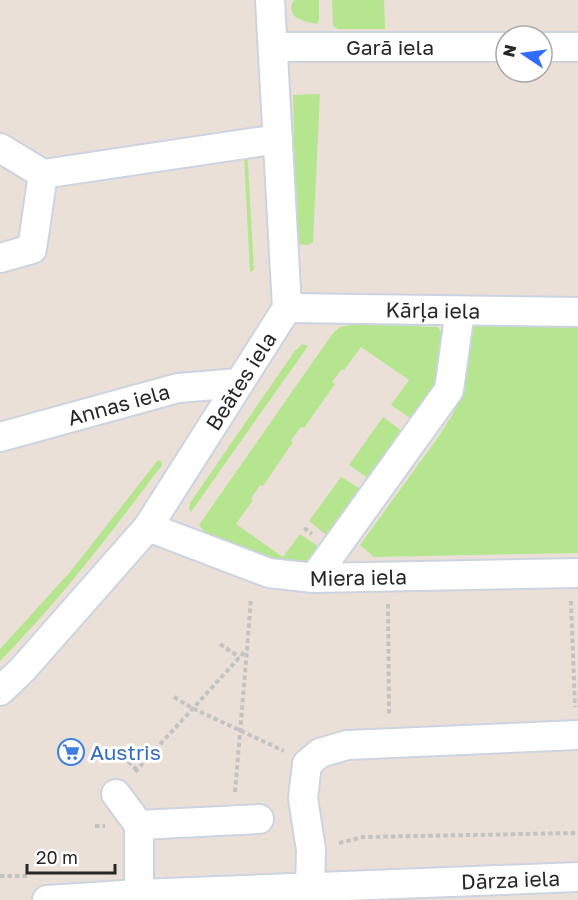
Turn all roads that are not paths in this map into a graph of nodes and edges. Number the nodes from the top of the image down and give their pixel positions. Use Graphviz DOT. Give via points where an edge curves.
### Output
graph roads {
  1 [pos="270,0"];
  2 [pos="273,47"];
  3 [pos="494,47"];
  4 [pos="554,47"];
  5 [pos="578,47"];
  6 [pos="278,139"];
  7 [pos="0,148"];
  8 [pos="43,174"];
  9 [pos="0,258"];
  10 [pos="287,308"];
  11 [pos="460,311"];
  12 [pos="578,312"];
  13 [pos="239,383"];
  14 [pos="0,437"];
  15 [pos="148,527"];
  16 [pos="574,573"];
  17 [pos="314,578"];
  18 [pos="0,691"];
  19 [pos="577,735"];
  20 [pos="116,794"];
  21 [pos="246,820"];
  22 [pos="139,825"];
  23 [pos="578,877"];
  24 [pos="310,887"];
  25 [pos="382,892"];
  26 [pos="139,897"];
  27 [pos="46,900"];
  1 -- 2 [label="street, Beātes iela"];
  2 -- 3 [label="street, Garā iela"];
  2 -- 6 [label="street, Beātes iela"];
  4 -- 5 [label="street"];
  6 -- 8 [label="street"];
  6 -- 10 [label="street, Beātes iela"];
  7 -- 8 [label="street"];
  8 -- 9 [label="street" via="32,249"];
  10 -- 11 [label="street, Kārļa iela"];
  10 -- 13 [label="street, Beātes iela"];
  11 -- 12 [label="street, Kārļa iela"];
  11 -- 17 [label="street" via="449,390"];
  13 -- 14 [label="street, Annas iela" via="178,388"];
  13 -- 15 [label="street, Beātes iela"];
  15 -- 17 [label="street, Miera iela" via="269,573"];
  15 -- 18 [label="street, Beātes iela"];
  16 -- 17 [label="street, Miera iela"];
  19 -- 24 [label="street" via="347,745 320,753 307,764 303,798 311,850"];
  20 -- 22 [label="street"];
  21 -- 22 [label="street"];
  22 -- 26 [label="street"];
  23 -- 25 [label="street, Dārza iela"];
  24 -- 25 [label="street, Dārza iela"];
  24 -- 26 [label="street, Dārza iela"];
  26 -- 27 [label="street, Dārza iela"];
}
